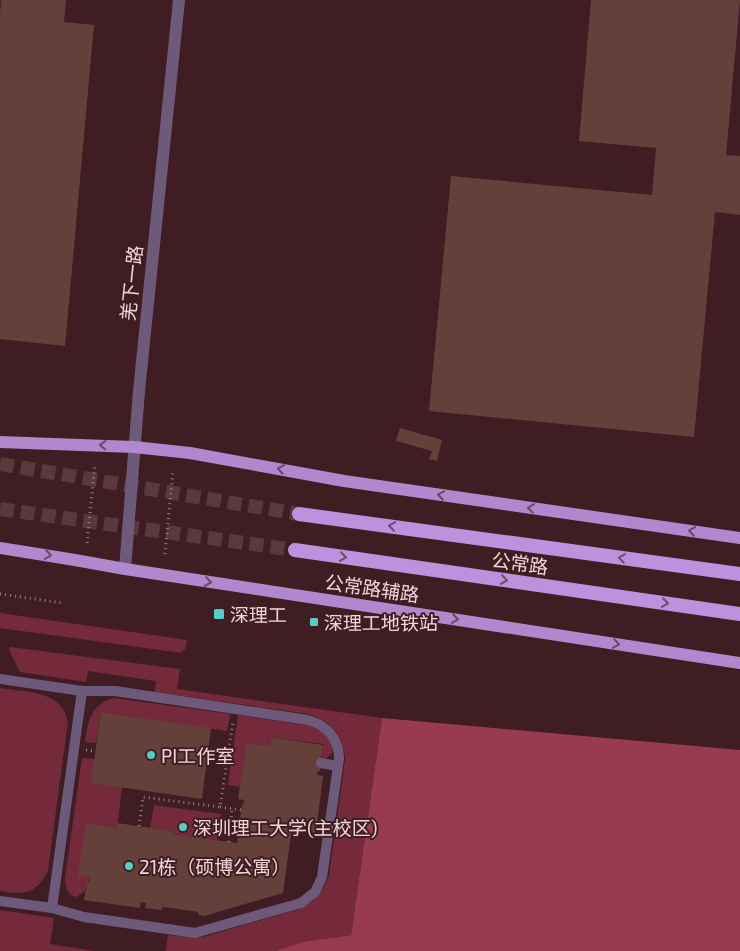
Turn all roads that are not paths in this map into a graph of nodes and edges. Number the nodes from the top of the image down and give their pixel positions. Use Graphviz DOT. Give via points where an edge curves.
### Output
graph roads {
  1 [pos="179,0"];
  2 [pos="0,442"];
  3 [pos="134,447"];
  4 [pos="300,514"];
  5 [pos="740,538"];
  6 [pos="0,548"];
  7 [pos="295,550"];
  8 [pos="125,570"];
  9 [pos="740,574"];
  10 [pos="740,614"];
  11 [pos="740,663"];
  12 [pos="0,679"];
  13 [pos="82,691"];
  14 [pos="321,763"];
  15 [pos="338,766"];
  16 [pos="0,901"];
  17 [pos="52,908"];
  1 -- 3 [label="street, 羌下一路"];
  3 -- 2 [label="main road, one-way"];
  5 -- 3 [label="main road, one-way"];
  3 -- 8 [label="street, 羌下一路"];
  9 -- 4 [label="highway, 公常路, one-way"];
  6 -- 8 [label="main road, 公常路辅路, one-way"];
  7 -- 10 [label="highway, 公常路, one-way"];
  8 -- 11 [label="main road, 公常路辅路, one-way"];
  12 -- 13 [label="lane"];
  13 -- 15 [label="lane" via="115,692 308,720 322,725 336,742"];
  13 -- 17 [label="lane"];
  14 -- 15 [label="lane"];
  15 -- 17 [label="lane" via="322,877 315,892 301,903 195,933 84,917"];
  16 -- 17 [label="lane"];
}
